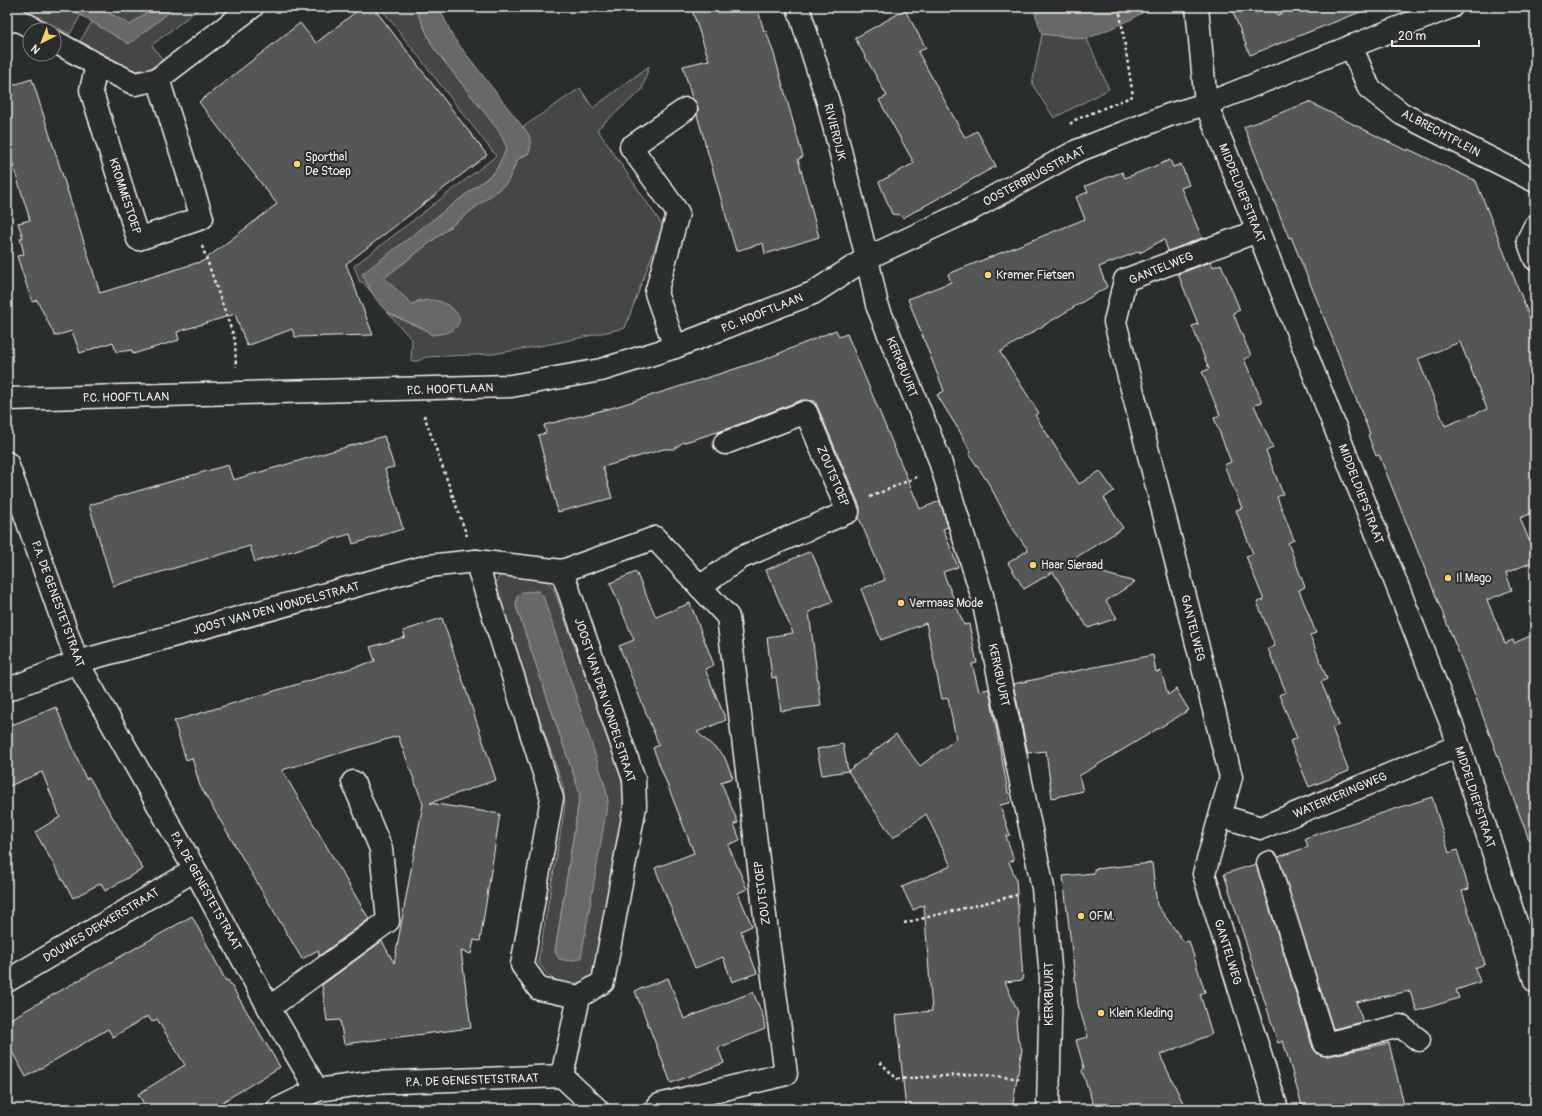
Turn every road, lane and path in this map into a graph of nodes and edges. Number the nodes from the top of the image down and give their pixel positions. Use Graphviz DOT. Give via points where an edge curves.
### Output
graph roads {
  1 [pos="252,7"];
  2 [pos="798,7"];
  3 [pos="1118,7"];
  4 [pos="1197,7"];
  5 [pos="1451,7"];
  6 [pos="7,22"];
  7 [pos="22,22"];
  8 [pos="62,45"];
  9 [pos="1351,46"];
  10 [pos="97,66"];
  11 [pos="158,78"];
  12 [pos="1132,86"];
  13 [pos="1206,104"];
  14 [pos="686,109"];
  15 [pos="1535,181"];
  16 [pos="193,221"];
  17 [pos="1535,226"];
  18 [pos="1258,231"];
  19 [pos="867,258"];
  20 [pos="1535,259"];
  21 [pos="674,347"];
  22 [pos="415,390"];
  23 [pos="238,394"];
  24 [pos="7,399"];
  25 [pos="725,443"];
  26 [pos="7,463"];
  27 [pos="942,467"];
  28 [pos="846,507"];
  29 [pos="476,561"];
  30 [pos="562,571"];
  31 [pos="700,587"];
  32 [pos="77,662"];
  33 [pos="7,690"];
  34 [pos="1458,746"];
  35 [pos="353,782"];
  36 [pos="1220,816"];
  37 [pos="1268,863"];
  38 [pos="195,870"];
  39 [pos="1042,888"];
  40 [pos="904,923"];
  41 [pos="7,981"];
  42 [pos="1535,981"];
  43 [pos="579,997"];
  44 [pos="269,1008"];
  45 [pos="1419,1040"];
  46 [pos="880,1062"];
  47 [pos="562,1076"];
  48 [pos="1047,1082"];
  49 [pos="317,1090"];
  50 [pos="278,1109"];
  51 [pos="597,1109"];
  52 [pos="656,1109"];
  53 [pos="1048,1109"];
  54 [pos="1277,1109"];
  1 -- 11 [label="street"];
  2 -- 19 [label="street, RIVIERDIJK" via="828,102"];
  3 -- 12 [label="path"];
  4 -- 13 [label="street, MIDDELDIEPSTRAAT"];
  5 -- 9 [label="street"];
  6 -- 7 [label="street" via="17,19"];
  8 -- 10 [label="street"];
  9 -- 13 [label="street"];
  9 -- 15 [label="street, ALBRECHTPLEIN" via="1370,88 1402,114"];
  10 -- 11 [label="street" via="135,84"];
  10 -- 16 [label="street, KROMMESTOEP" via="91,90 138,240"];
  11 -- 16 [label="street" via="202,218"];
  13 -- 18 [label="street, MIDDELDIEPSTRAAT"];
  13 -- 19 [label="street, OOSTERBRUGSTRAAT" via="1076,151 966,212"];
  14 -- 21 [label="street" via="631,147 678,213 656,293"];
  16 -- 23 [label="path" via="235,340"];
  17 -- 20 [label="street" via="1528,240"];
  18 -- 34 [label="street, MIDDELDIEPSTRAAT"];
  18 -- 36 [label="street, GANTELWEG" via="1125,280 1115,322 1231,777"];
  19 -- 21 [label="street, P.C. HOOFTLAAN" via="813,293"];
  19 -- 27 [label="street, KERKBUURT" via="877,305"];
  21 -- 22 [label="street, P.C. HOOFTLAAN" via="601,370 511,386"];
  22 -- 23 [label="street, P.C. HOOFTLAAN"];
  22 -- 29 [label="path"];
  23 -- 24 [label="street, P.C. HOOFTLAAN"];
  25 -- 28 [label="street, ZOUTSTOEP" via="806,412"];
  26 -- 32 [label="street, P.A. DE GENESTETSTRAAT"];
  27 -- 28 [label="path"];
  27 -- 39 [label="street, KERKBUURT" via="982,595"];
  28 -- 31 [label="street, ZOUTSTOEP" via="848,512 740,558"];
  29 -- 30 [label="street, JOOST VAN DEN VONDELSTRAAT"];
  29 -- 32 [label="street, JOOST VAN DEN VONDELSTRAAT" via="428,566"];
  29 -- 43 [label="street" via="552,798 522,966 539,990"];
  30 -- 31 [label="street, ZOUTSTOEP" via="655,538"];
  30 -- 43 [label="street, JOOST VAN DEN VONDELSTRAAT" via="634,779 635,806 603,982"];
  31 -- 52 [label="street, ZOUTSTOEP" via="728,617 786,1074 660,1105"];
  32 -- 33 [label="street, JOOST VAN DEN VONDELSTRAAT"];
  32 -- 38 [label="street, P.A. DE GENESTETSTRAAT"];
  34 -- 36 [label="street, WATERKERINGWEG" via="1261,828"];
  34 -- 42 [label="street, MIDDELDIEPSTRAAT"];
  35 -- 44 [label="street" via="381,849 388,921"];
  36 -- 54 [label="street, GANTELWEG" via="1204,874"];
  37 -- 45 [label="street" via="1325,1044 1400,1026"];
  38 -- 41 [label="street, DOUWES DEKKERSTRAAT"];
  38 -- 44 [label="street, P.A. DE GENESTETSTRAAT"];
  39 -- 40 [label="path"];
  39 -- 48 [label="street, KERKBUURT" via="1050,978"];
  43 -- 47 [label="street"];
  44 -- 49 [label="street, P.A. DE GENESTETSTRAAT"];
  46 -- 48 [label="path" via="896,1079 975,1074"];
  47 -- 49 [label="street, P.A. DE GENESTETSTRAAT" via="369,1083"];
  47 -- 51 [label="street"];
  48 -- 53 [label="street, KERKBUURT"];
  49 -- 50 [label="street"];
}
